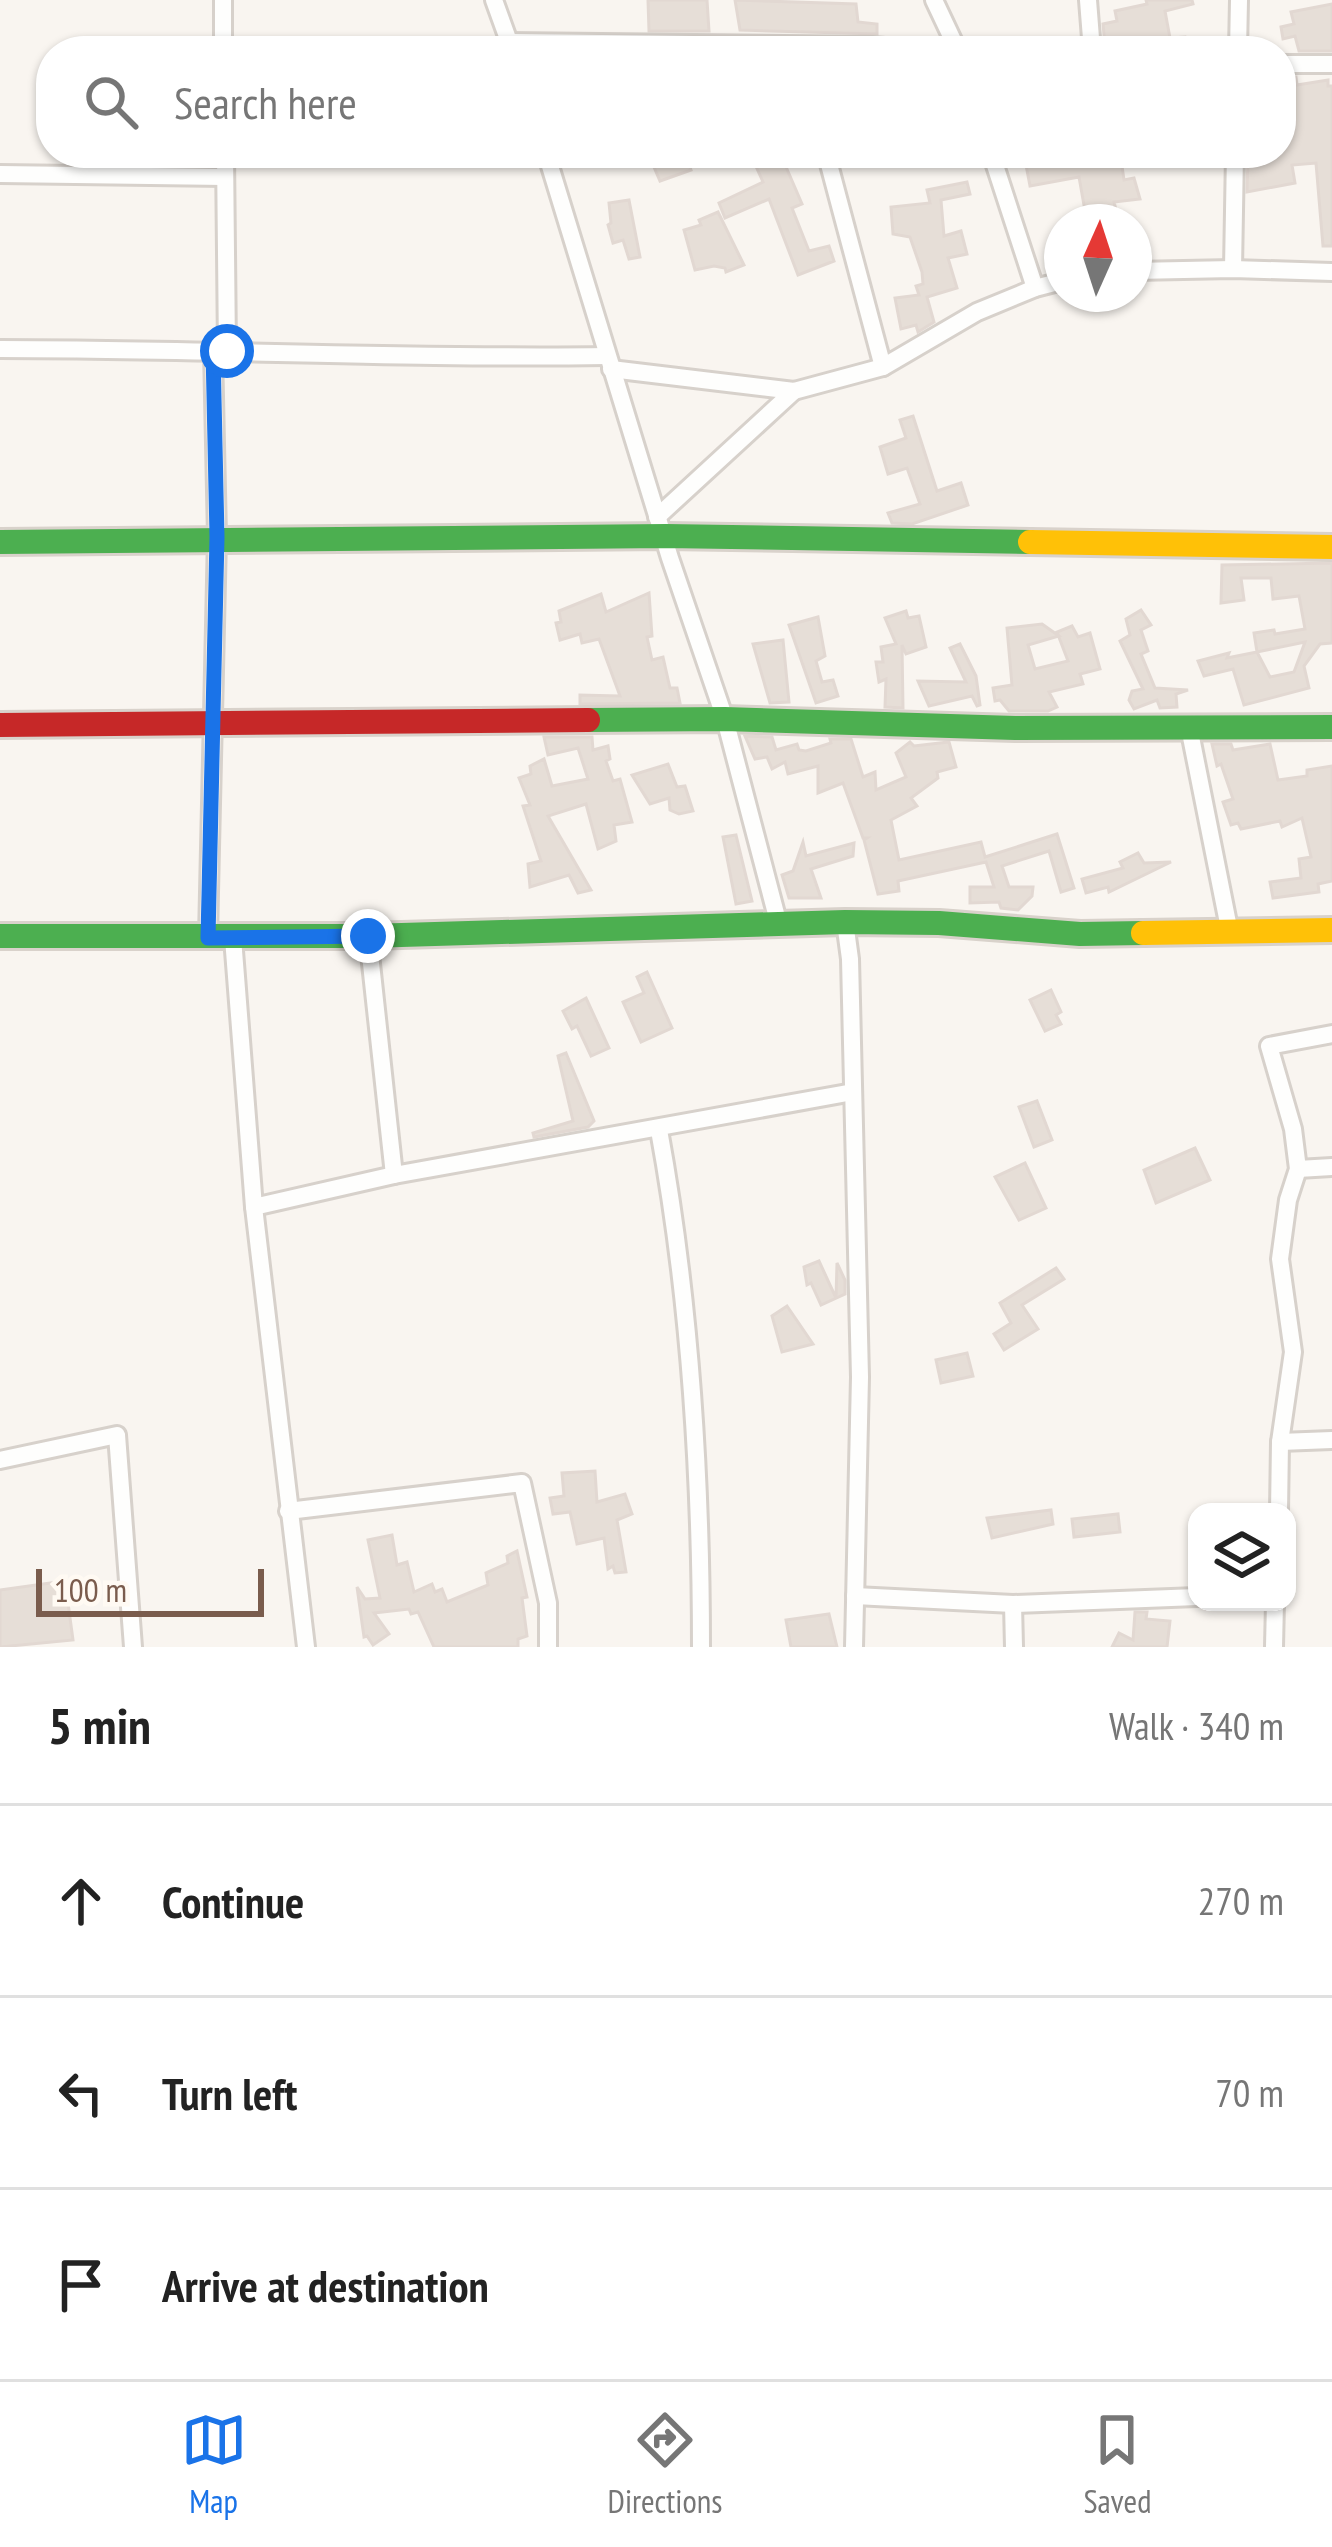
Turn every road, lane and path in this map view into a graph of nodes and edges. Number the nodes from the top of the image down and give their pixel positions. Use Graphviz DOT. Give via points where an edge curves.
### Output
graph roads {
  1 [pos="223,0"];
  2 [pos="494,0"];
  3 [pos="934,0"];
  4 [pos="1088,0"];
  5 [pos="1239,0"];
  6 [pos="224,36"];
  7 [pos="507,36"];
  8 [pos="951,36"];
  9 [pos="1091,36"];
  10 [pos="1238,36"];
  11 [pos="1296,64"];
  12 [pos="1332,64"];
  13 [pos="225,168"];
  14 [pos="551,168"];
  15 [pos="830,168"];
  16 [pos="996,168"];
  17 [pos="1235,168"];
  18 [pos="0,174"];
  19 [pos="225,177"];
  20 [pos="1233,269"];
  21 [pos="1152,271"];
  22 [pos="1332,272"];
  23 [pos="1044,286"];
  24 [pos="1035,288"];
  25 [pos="0,349"];
  26 [pos="220,350"];
  27 [pos="609,362"];
  28 [pos="883,367"];
  29 [pos="794,391"];
  30 [pos="662,526"];
  31 [pos="217,537"];
  32 [pos="0,542"];
  33 [pos="1332,547"];
  34 [pos="725,719"];
  35 [pos="214,724"];
  36 [pos="0,725"];
  37 [pos="1189,727"];
  38 [pos="1332,727"];
  39 [pos="845,922"];
  40 [pos="779,925"];
  41 [pos="1332,931"];
  42 [pos="1231,933"];
  43 [pos="0,936"];
  44 [pos="368,936"];
  45 [pos="220,938"];
  46 [pos="1332,1034"];
  47 [pos="854,1092"];
  48 [pos="659,1130"];
  49 [pos="1332,1166"];
  50 [pos="1298,1169"];
  51 [pos="394,1175"];
  52 [pos="254,1208"];
  53 [pos="1332,1440"];
  54 [pos="1280,1442"];
  55 [pos="0,1460"];
  56 [pos="1279,1503"];
  57 [pos="288,1511"];
  58 [pos="855,1596"];
  59 [pos="1188,1597"];
  60 [pos="1013,1604"];
  61 [pos="1275,1611"];
  62 [pos="133,1647"];
  63 [pos="307,1647"];
  64 [pos="548,1647"];
  65 [pos="701,1647"];
  66 [pos="854,1647"];
  67 [pos="1014,1647"];
  68 [pos="1274,1647"];
  1 -- 6 [label="street"];
  2 -- 7 [label="street"];
  3 -- 8 [label="street"];
  4 -- 9 [label="street"];
  5 -- 10 [label="street"];
  11 -- 12 [label="street"];
  13 -- 19 [label="street"];
  14 -- 27 [label="street"];
  15 -- 28 [label="street"];
  16 -- 24 [label="street"];
  17 -- 20 [label="street"];
  18 -- 19 [label="street"];
  19 -- 26 [label="street"];
  20 -- 21 [label="street"];
  20 -- 22 [label="street"];
  23 -- 24 [label="street"];
  24 -- 28 [label="street"];
  25 -- 26 [label="street"];
  26 -- 27 [label="street"];
  26 -- 31 [label="street"];
  27 -- 29 [label="street"];
  27 -- 30 [label="street"];
  28 -- 29 [label="street"];
  29 -- 30 [label="street"];
  30 -- 31 [label="street"];
  30 -- 33 [label="street"];
  30 -- 34 [label="street"];
  31 -- 32 [label="street"];
  31 -- 35 [label="street"];
  34 -- 35 [label="street"];
  34 -- 37 [label="street"];
  34 -- 40 [label="street"];
  35 -- 36 [label="street"];
  35 -- 45 [label="street"];
  37 -- 38 [label="street"];
  37 -- 42 [label="street"];
  39 -- 40 [label="street"];
  39 -- 42 [label="street"];
  39 -- 47 [label="street"];
  40 -- 44 [label="street"];
  41 -- 42 [label="street"];
  43 -- 45 [label="street"];
  44 -- 45 [label="street"];
  44 -- 51 [label="street"];
  45 -- 52 [label="street"];
  46 -- 50 [label="street" via="1269,1046"];
  47 -- 48 [label="street"];
  47 -- 58 [label="street"];
  48 -- 51 [label="street"];
  48 -- 65 [label="street" via="692,1400"];
  49 -- 50 [label="street"];
  50 -- 54 [label="street" via="1280,1259 1293,1352"];
  51 -- 52 [label="street"];
  52 -- 57 [label="street"];
  53 -- 54 [label="street"];
  54 -- 56 [label="street"];
  55 -- 62 [label="street" via="117,1435"];
  57 -- 63 [label="street"];
  57 -- 64 [label="street" via="522,1483 548,1603"];
  58 -- 60 [label="street"];
  58 -- 66 [label="street"];
  59 -- 60 [label="street"];
  60 -- 67 [label="street"];
  61 -- 68 [label="street"];
}
